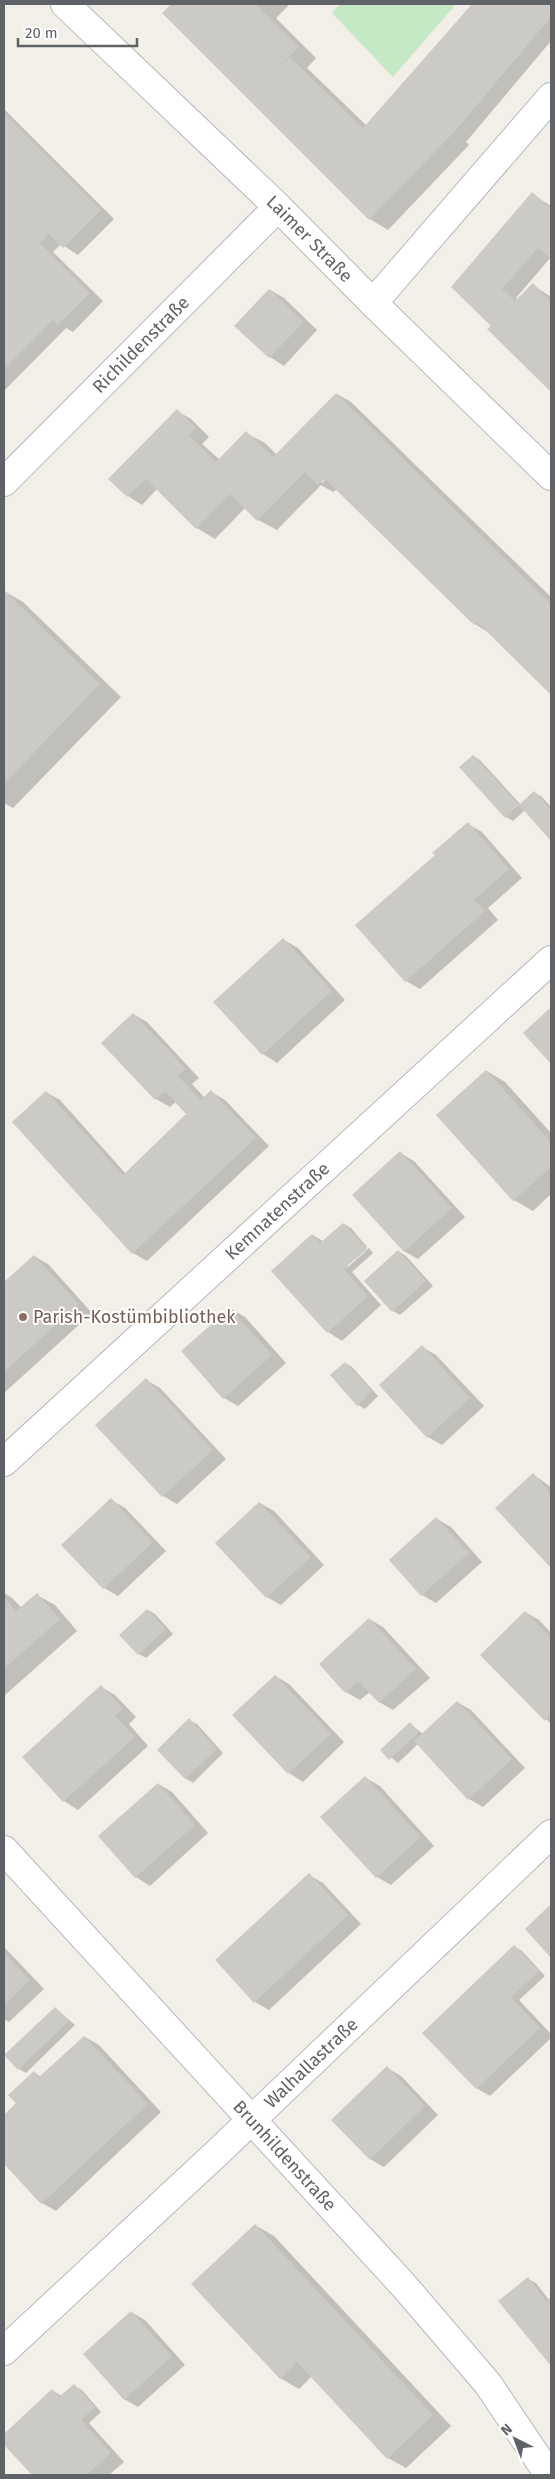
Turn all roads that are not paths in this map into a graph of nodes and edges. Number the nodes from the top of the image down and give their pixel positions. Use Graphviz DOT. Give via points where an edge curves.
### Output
graph roads {
  1 [pos="65,4"];
  2 [pos="551,97"];
  3 [pos="278,207"];
  4 [pos="373,303"];
  5 [pos="551,476"];
  6 [pos="4,482"];
  7 [pos="551,960"];
  8 [pos="4,1462"];
  9 [pos="551,1834"];
  10 [pos="4,1850"];
  11 [pos="253,2120"];
  12 [pos="4,2351"];
  13 [pos="549,2475"];
  1 -- 3 [label="street, Laimer Straße"];
  2 -- 4 [label="street"];
  3 -- 4 [label="street, Laimer Straße"];
  3 -- 6 [label="street, Richildenstraße"];
  4 -- 5 [label="street, Laimer Straße"];
  7 -- 8 [label="street, Kemnatenstraße"];
  9 -- 11 [label="street, Walhallastraße"];
  10 -- 11 [label="street, Brunhildenstraße"];
  11 -- 12 [label="street, Walhallastraße"];
  11 -- 13 [label="street, Brunhildenstraße" via="406,2287 488,2384"];
}
